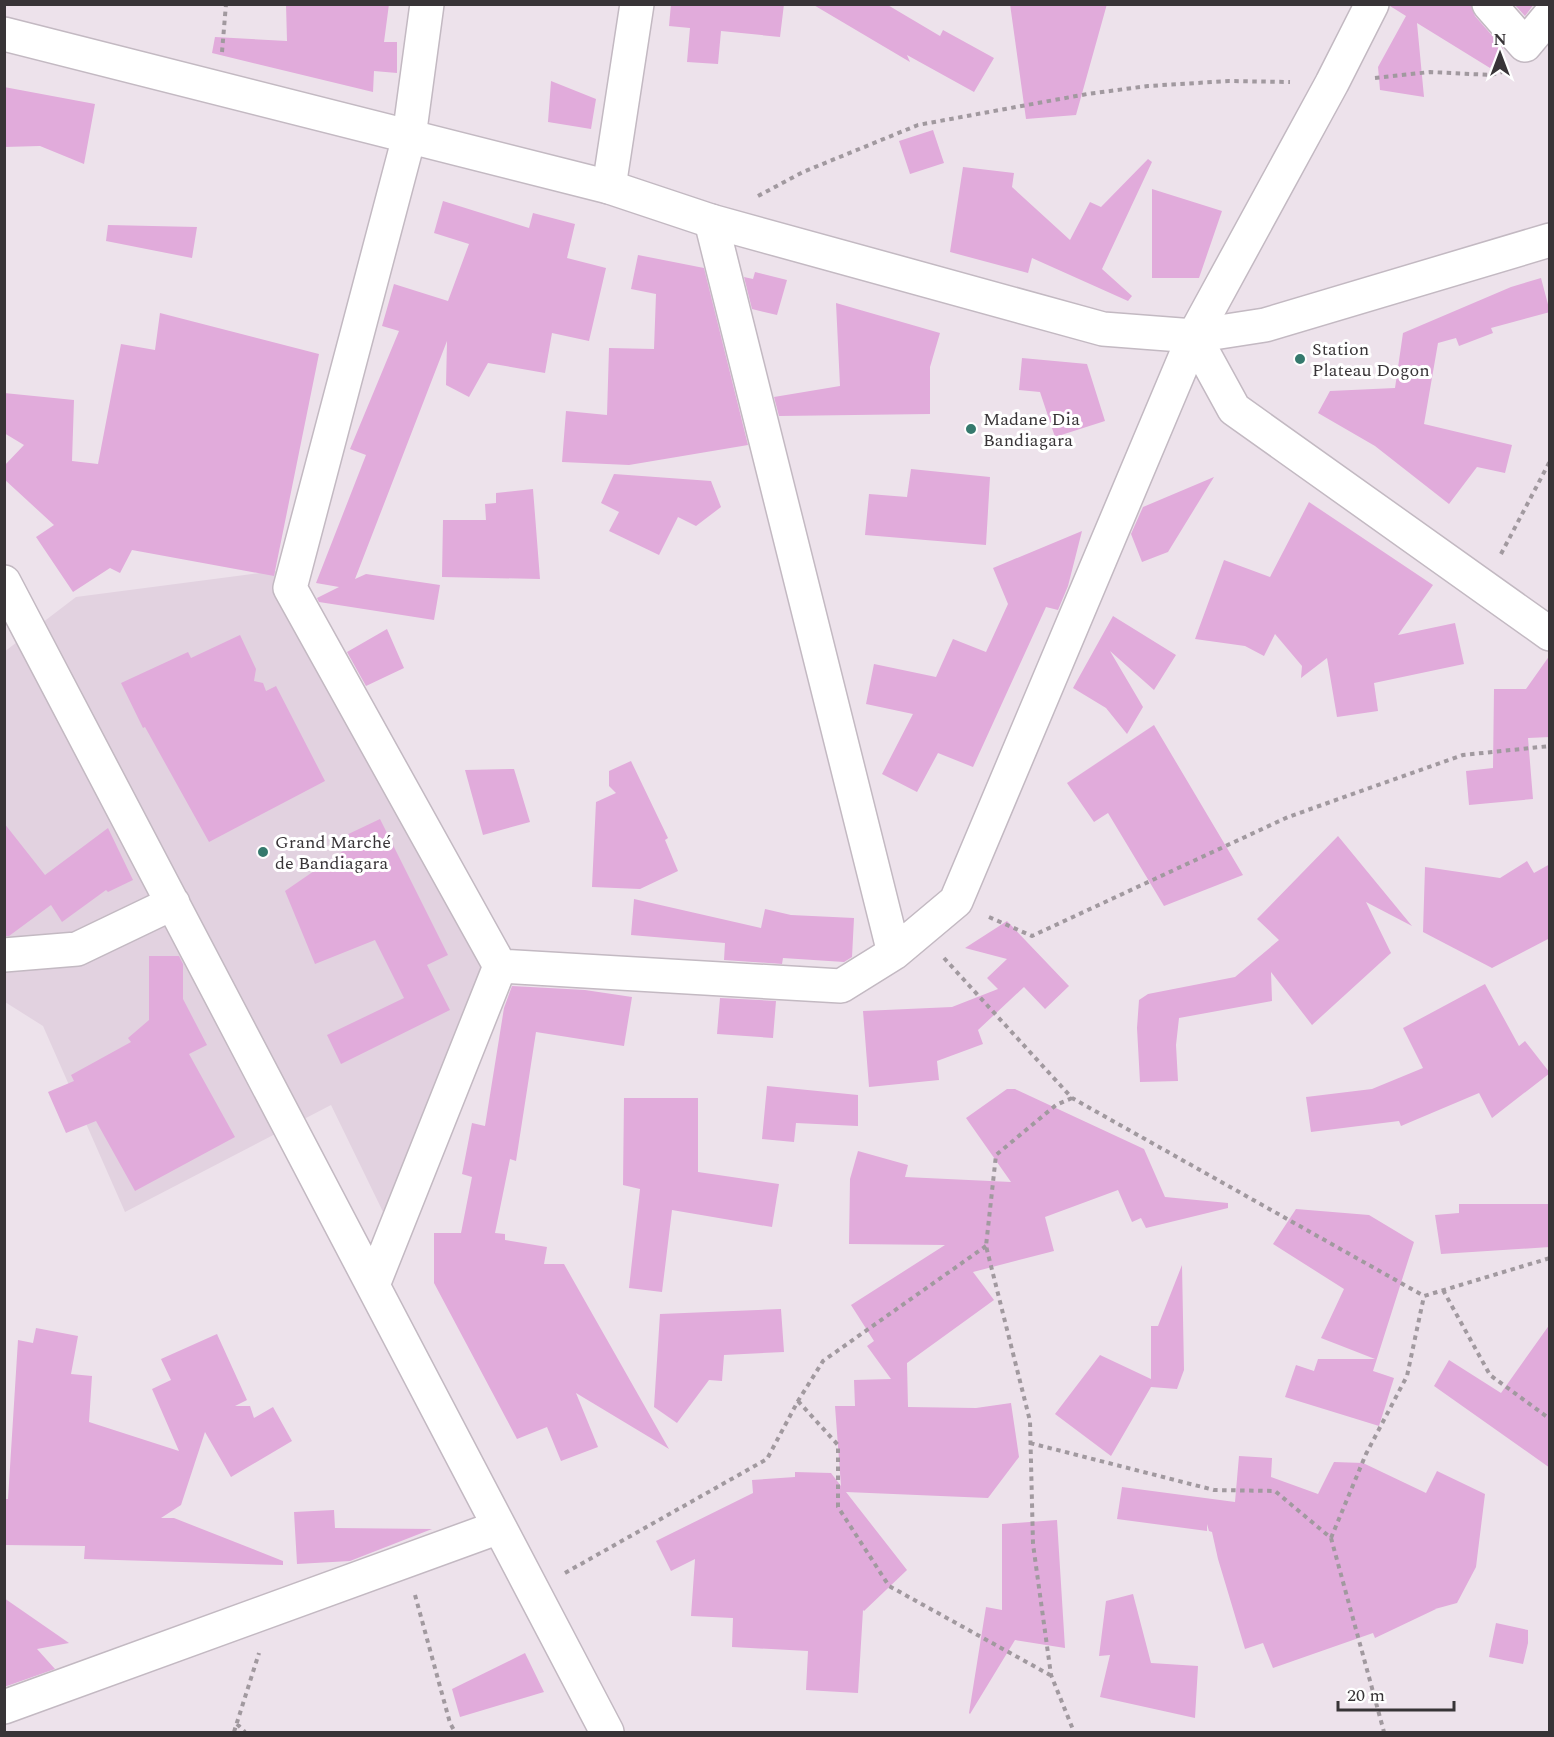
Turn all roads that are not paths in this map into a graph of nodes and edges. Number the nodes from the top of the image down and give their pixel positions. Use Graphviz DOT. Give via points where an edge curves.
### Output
graph roads {
  1 [pos="427,4"];
  2 [pos="637,4"];
  3 [pos="1371,4"];
  4 [pos="1489,4"];
  5 [pos="1550,15"];
  6 [pos="4,34"];
  7 [pos="409,137"];
  8 [pos="609,187"];
  9 [pos="711,221"];
  10 [pos="1550,240"];
  11 [pos="1194,336"];
  12 [pos="4,582"];
  13 [pos="1550,634"];
  14 [pos="173,903"];
  15 [pos="894,953"];
  16 [pos="4,955"];
  17 [pos="500,966"];
  18 [pos="373,1285"];
  19 [pos="500,1527"];
  20 [pos="4,1707"];
  21 [pos="607,1732"];
  1 -- 7 [label="street"];
  2 -- 8 [label="street"];
  3 -- 11 [label="street"];
  4 -- 5 [label="street" via="1525,45"];
  6 -- 7 [label="street"];
  7 -- 8 [label="street"];
  7 -- 17 [label="street" via="290,588"];
  8 -- 9 [label="street"];
  9 -- 11 [label="street" via="1103,329"];
  9 -- 15 [label="street"];
  10 -- 11 [label="street" via="1265,325"];
  11 -- 13 [label="street" via="1234,409"];
  11 -- 15 [label="street" via="956,901"];
  12 -- 14 [label="street"];
  14 -- 16 [label="street" via="77,949"];
  14 -- 18 [label="street"];
  15 -- 17 [label="street" via="841,986"];
  17 -- 18 [label="street"];
  18 -- 19 [label="street"];
  19 -- 20 [label="street"];
  19 -- 21 [label="street"];
}
